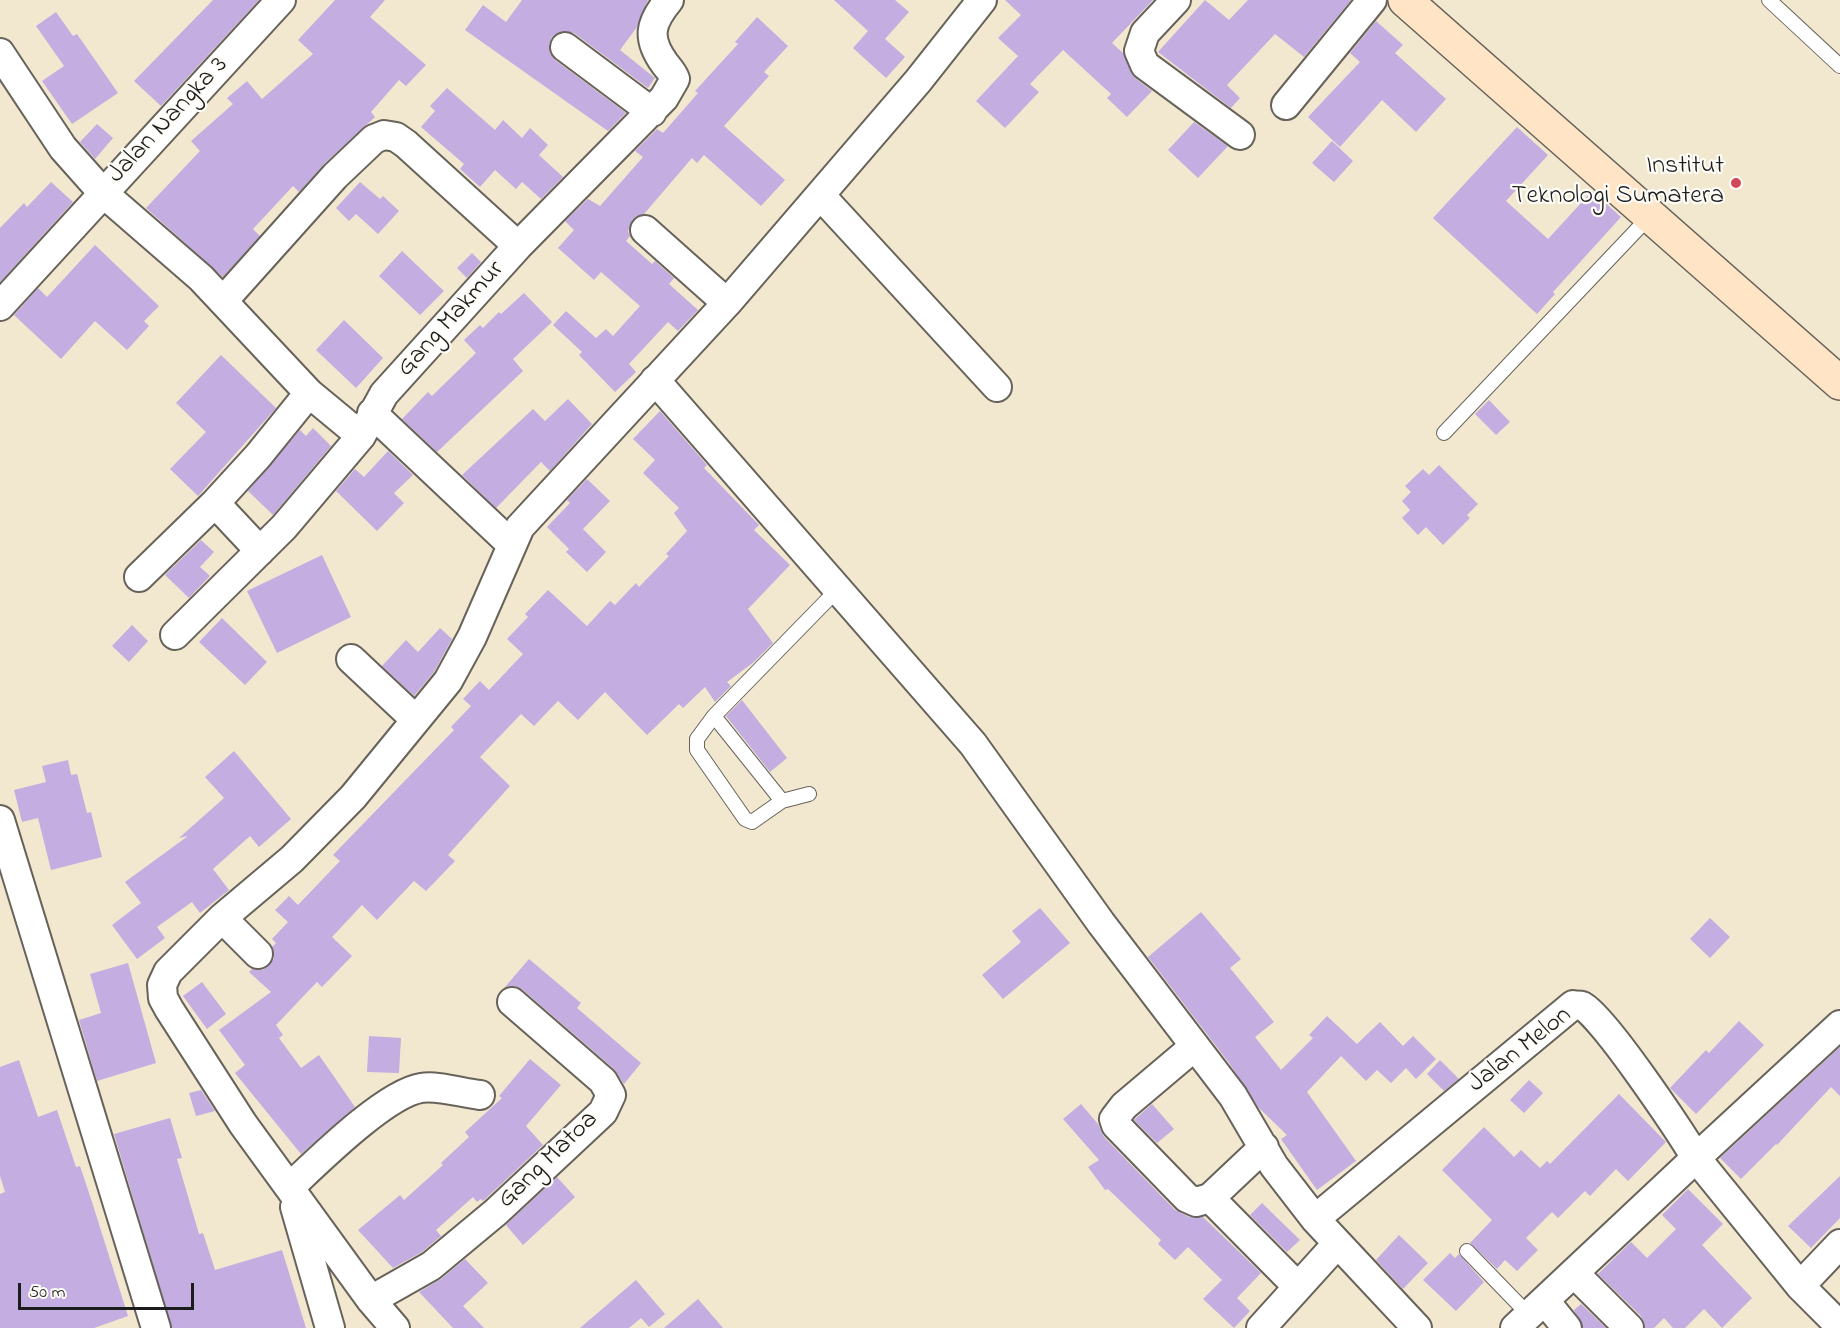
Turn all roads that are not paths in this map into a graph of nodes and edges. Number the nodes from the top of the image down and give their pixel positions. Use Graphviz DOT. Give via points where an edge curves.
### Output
graph roads {
  1 [pos="281,0"];
  2 [pos="669,0"];
  3 [pos="982,0"];
  4 [pos="1176,0"];
  5 [pos="1372,0"];
  6 [pos="1405,0"];
  7 [pos="1430,0"];
  8 [pos="1769,0"];
  9 [pos="565,47"];
  10 [pos="0,53"];
  11 [pos="1840,66"];
  12 [pos="1286,105"];
  13 [pos="652,112"];
  14 [pos="1240,135"];
  15 [pos="103,193"];
  16 [pos="821,196"];
  17 [pos="1650,216"];
  18 [pos="645,230"];
  19 [pos="518,246"];
  20 [pos="224,301"];
  21 [pos="727,303"];
  22 [pos="0,306"];
  23 [pos="1840,360"];
  24 [pos="655,380"];
  25 [pos="1840,383"];
  26 [pos="997,387"];
  27 [pos="309,393"];
  28 [pos="367,424"];
  29 [pos="1444,433"];
  30 [pos="215,503"];
  31 [pos="511,544"];
  32 [pos="260,551"];
  33 [pos="139,577"];
  34 [pos="839,588"];
  35 [pos="176,635"];
  36 [pos="351,659"];
  37 [pos="714,716"];
  38 [pos="417,720"];
  39 [pos="809,794"];
  40 [pos="782,801"];
  41 [pos="0,820"];
  42 [pos="222,918"];
  43 [pos="258,954"];
  44 [pos="512,1002"];
  45 [pos="1840,1026"];
  46 [pos="1195,1047"];
  47 [pos="480,1095"];
  48 [pos="1263,1147"];
  49 [pos="1696,1158"];
  50 [pos="290,1187"];
  51 [pos="1210,1198"];
  52 [pos="1315,1219"];
  53 [pos="1337,1244"];
  54 [pos="1840,1244"];
  55 [pos="1467,1251"];
  56 [pos="1574,1273"];
  57 [pos="1800,1286"];
  58 [pos="1298,1287"];
  59 [pos="371,1300"];
  60 [pos="1530,1314"];
  61 [pos="1840,1326"];
  62 [pos="156,1328"];
  63 [pos="330,1328"];
  64 [pos="395,1328"];
  65 [pos="1261,1328"];
  66 [pos="1417,1328"];
  67 [pos="1567,1328"];
  68 [pos="1629,1328"];
  1 -- 15 [label="street, Jalan Nangka 3"];
  2 -- 13 [label="street, Gang Makmur" via="655,17 651,34 655,50 675,79"];
  3 -- 16 [label="street"];
  4 -- 14 [label="street" via="1145,33 1139,51 1145,65"];
  5 -- 12 [label="street"];
  6 -- 17 [label="street"];
  7 -- 23 [label="street"];
  8 -- 11 [label="lane"];
  9 -- 13 [label="street"];
  10 -- 15 [label="street, Jalan Nangka 3" via="63,148"];
  13 -- 19 [label="street, Gang Makmur"];
  15 -- 20 [label="street"];
  15 -- 22 [label="street"];
  16 -- 21 [label="street"];
  16 -- 26 [label="street"];
  17 -- 25 [label="street"];
  17 -- 29 [label="lane"];
  18 -- 21 [label="street"];
  19 -- 20 [label="street" via="406,144 384,135 334,176"];
  19 -- 28 [label="street, Gang Makmur" via="384,394"];
  20 -- 27 [label="street"];
  21 -- 24 [label="street"];
  24 -- 31 [label="street" via="541,502"];
  24 -- 34 [label="street"];
  27 -- 28 [label="street"];
  27 -- 30 [label="street"];
  28 -- 31 [label="street"];
  28 -- 32 [label="street, Gang Makmur"];
  30 -- 32 [label="street"];
  30 -- 33 [label="street"];
  31 -- 38 [label="street" via="472,637 453,672"];
  32 -- 35 [label="street, Gang Makmur"];
  34 -- 37 [label="lane"];
  34 -- 46 [label="street" via="973,744"];
  36 -- 38 [label="street"];
  37 -- 40 [label="lane"];
  37 -- 40 [label="lane" via="697,739 697,750 746,819 759,819"];
  38 -- 42 [label="street" via="345,805 292,859"];
  39 -- 40 [label="lane"];
  41 -- 62 [label="street"];
  42 -- 43 [label="street"];
  42 -- 50 [label="street" via="168,972 162,985 163,998 243,1124"];
  44 -- 59 [label="street, Gang Matoa" via="603,1081 611,1095 603,1112 496,1212 431,1266"];
  45 -- 49 [label="street"];
  46 -- 48 [label="street" via="1233,1096"];
  46 -- 51 [label="street" via="1124,1106 1114,1119 1187,1198 1196,1202"];
  47 -- 50 [label="street" via="423,1087 403,1093 333,1146"];
  48 -- 51 [label="street"];
  48 -- 52 [label="street"];
  49 -- 52 [label="street, Jalan Melon" via="1594,1016 1582,1006 1573,1005"];
  49 -- 56 [label="street"];
  49 -- 57 [label="street"];
  50 -- 59 [label="street"];
  50 -- 63 [label="street"];
  51 -- 58 [label="street"];
  52 -- 53 [label="street"];
  53 -- 58 [label="street"];
  53 -- 66 [label="street"];
  54 -- 57 [label="street"];
  55 -- 60 [label="lane"];
  56 -- 60 [label="street"];
  56 -- 68 [label="street"];
  57 -- 61 [label="street"];
  58 -- 65 [label="street"];
  59 -- 64 [label="street"];
  60 -- 67 [label="street"];
}
